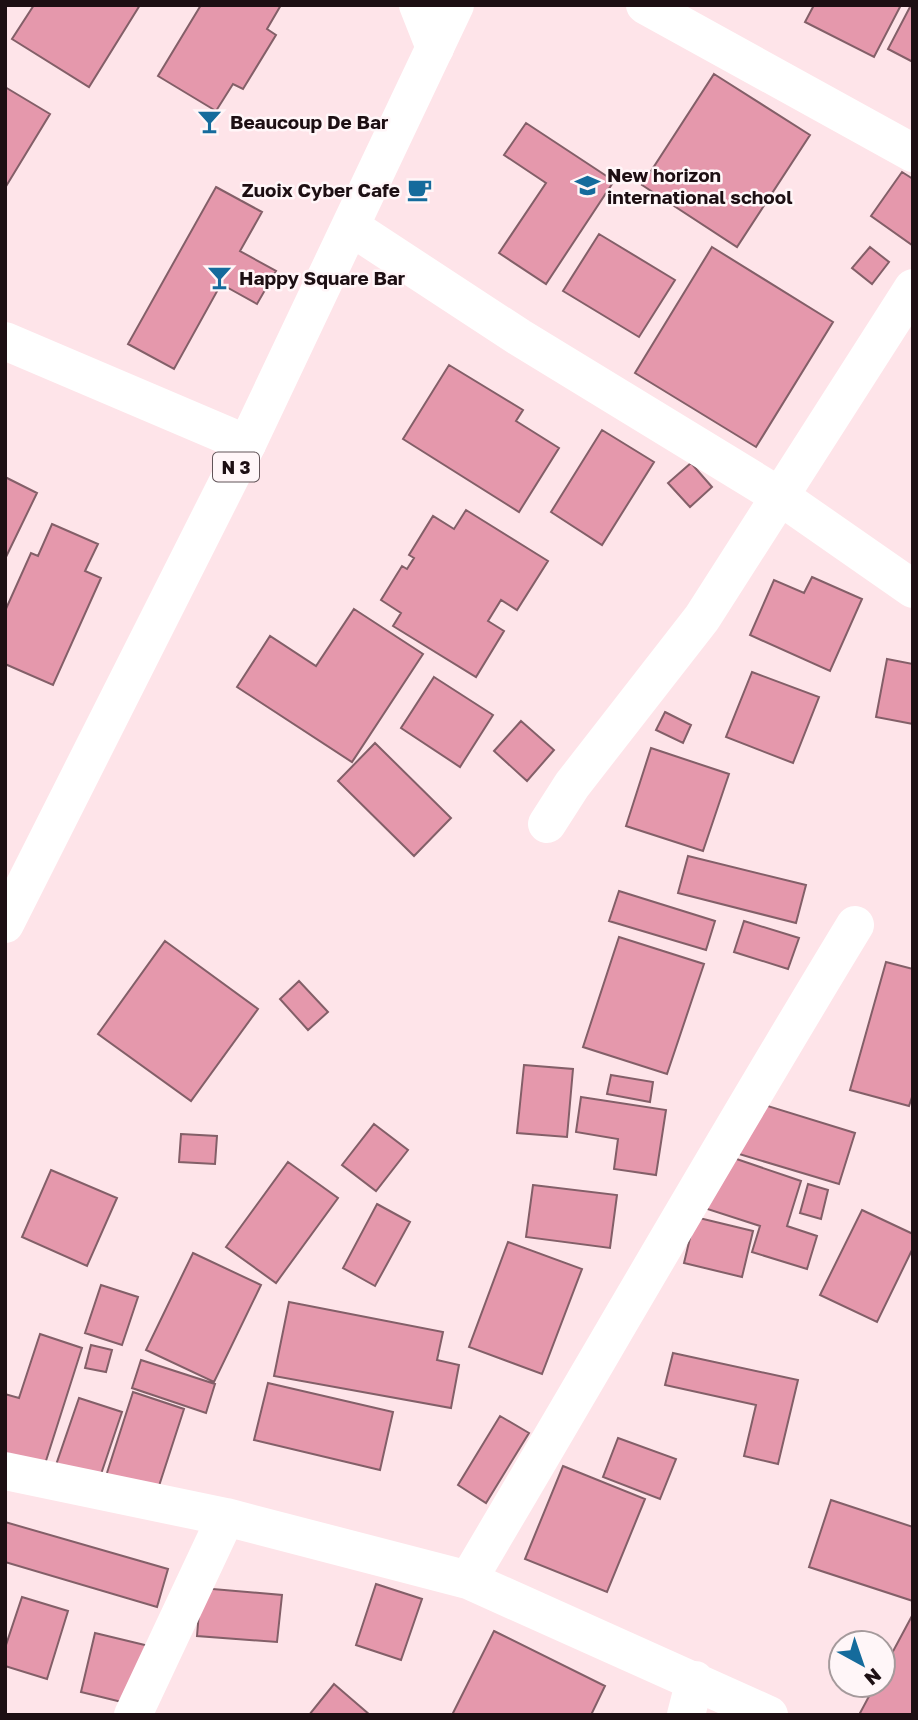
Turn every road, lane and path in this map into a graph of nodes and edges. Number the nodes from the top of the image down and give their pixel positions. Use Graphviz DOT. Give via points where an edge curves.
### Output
graph roads {
  1 [pos="418,5"];
  2 [pos="455,5"];
  3 [pos="645,5"];
  4 [pos="435,48"];
  5 [pos="913,153"];
  6 [pos="351,227"];
  7 [pos="913,288"];
  8 [pos="5,341"];
  9 [pos="247,444"];
  10 [pos="781,497"];
  11 [pos="913,589"];
  12 [pos="547,824"];
  13 [pos="5,924"];
  14 [pos="855,925"];
  15 [pos="5,1471"];
  16 [pos="226,1517"];
  17 [pos="468,1580"];
  18 [pos="691,1698"];
  19 [pos="133,1715"];
  20 [pos="769,1715"];
  1 -- 4 [label="main road"];
  2 -- 4 [label="main road, N 3"];
  3 -- 5 [label="main road"];
  4 -- 6 [label="main road, N 3"];
  6 -- 9 [label="main road, N 3"];
  6 -- 10 [label="main road" via="519,337"];
  7 -- 10 [label="main road"];
  8 -- 9 [label="main road"];
  9 -- 13 [label="main road, N 3"];
  10 -- 11 [label="main road"];
  10 -- 12 [label="main road" via="702,618"];
  14 -- 17 [label="main road"];
  15 -- 16 [label="main road"];
  16 -- 17 [label="main road"];
  16 -- 19 [label="main road"];
  17 -- 18 [label="main road"];
  18 -- 20 [label="main road"];
}
